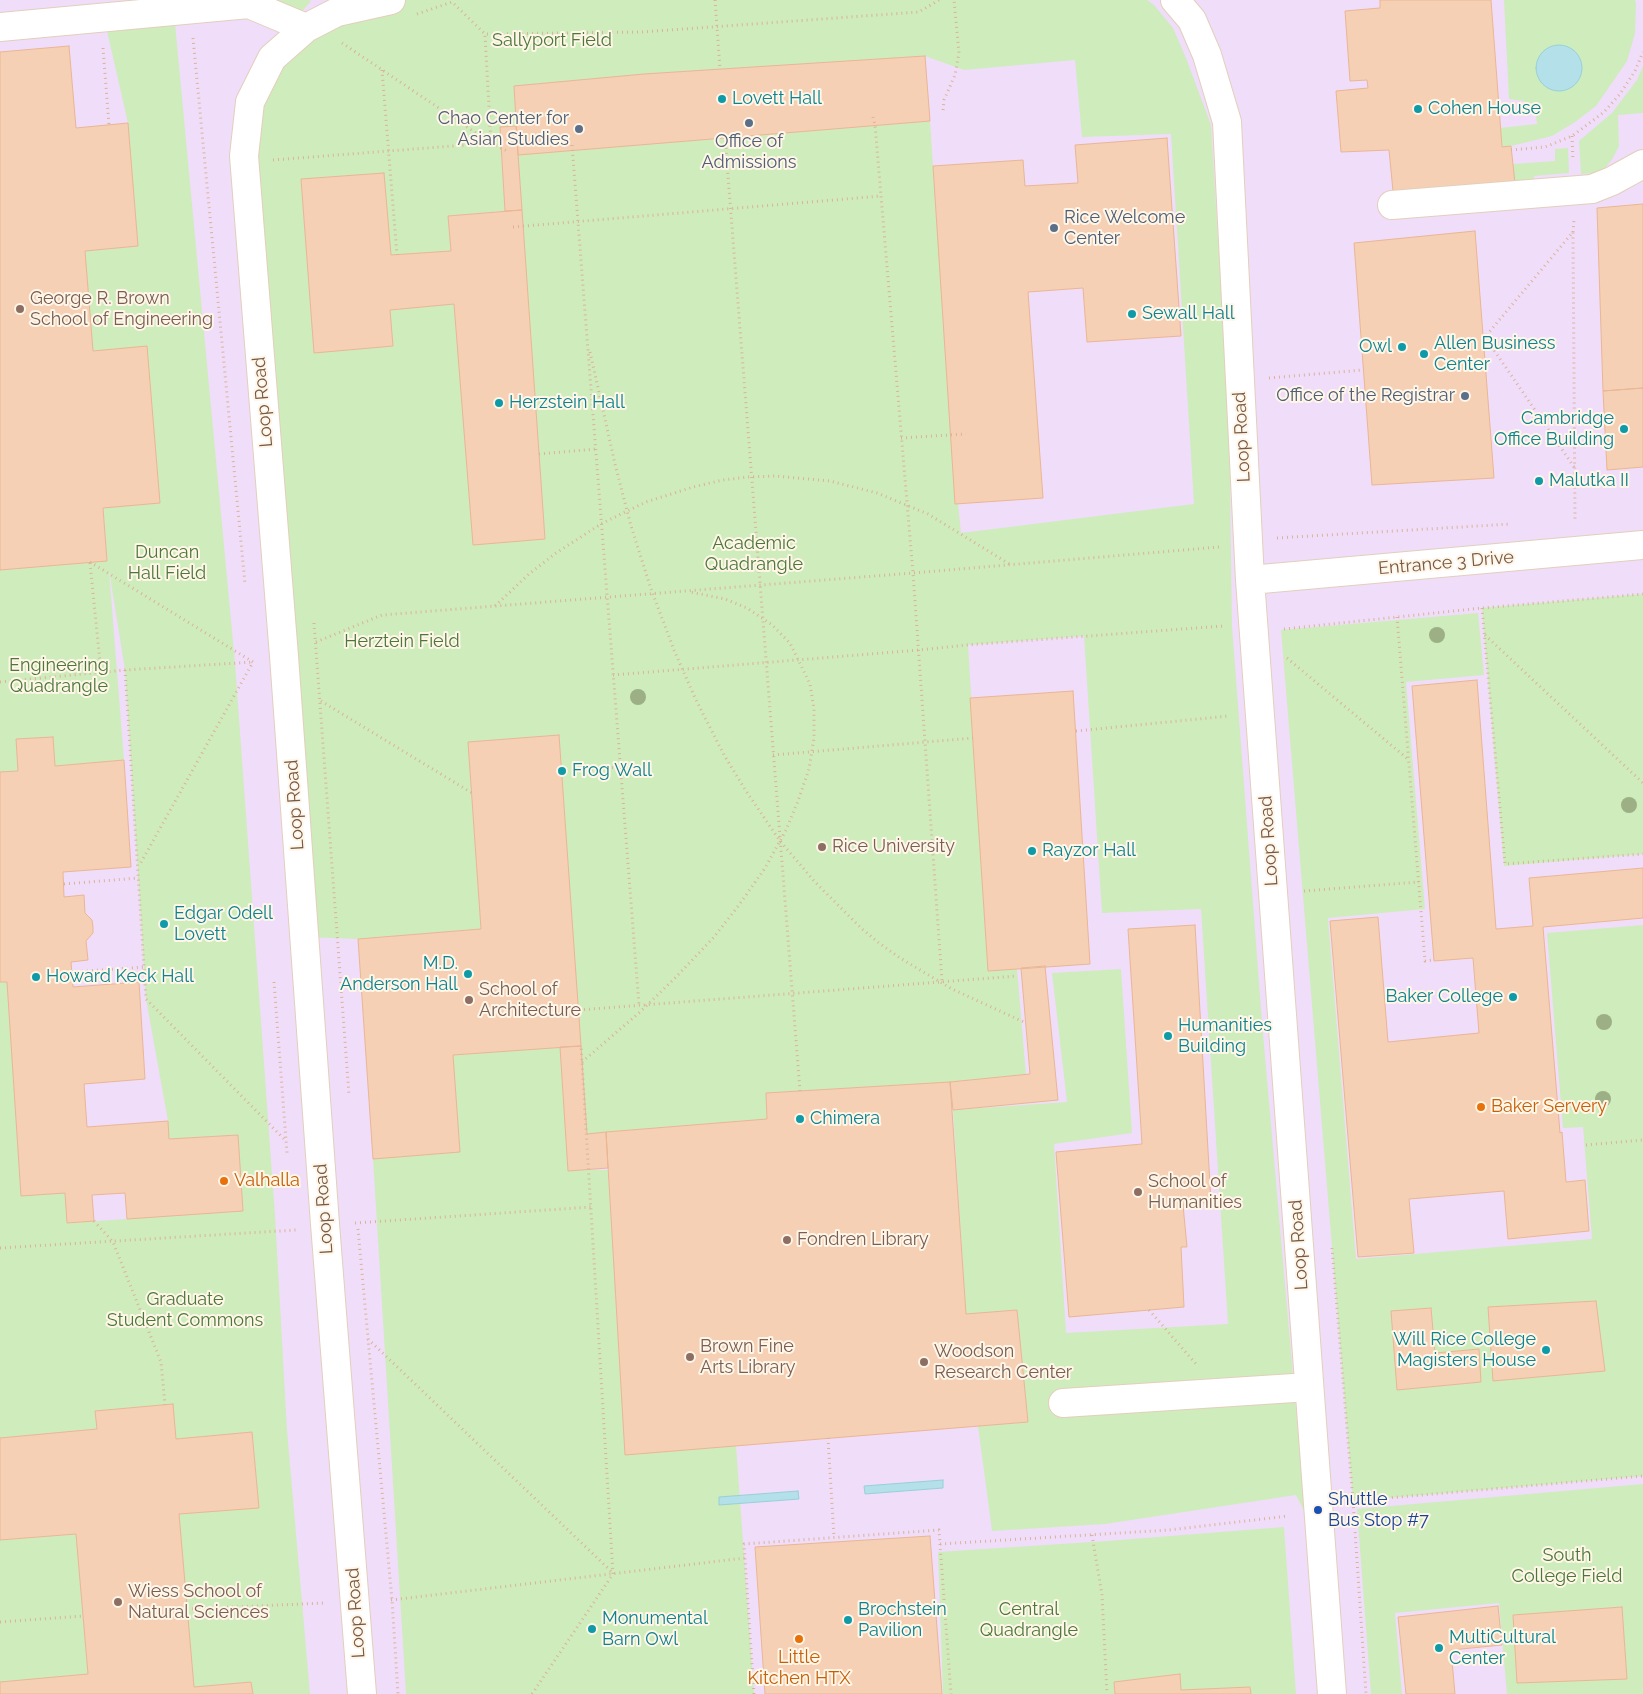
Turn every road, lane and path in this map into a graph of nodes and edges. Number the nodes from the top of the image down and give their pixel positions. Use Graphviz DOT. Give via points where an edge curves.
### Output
graph roads {
  1 [pos="391,0"];
  2 [pos="715,0"];
  3 [pos="939,0"];
  4 [pos="954,0"];
  5 [pos="1175,0"];
  6 [pos="190,9"];
  7 [pos="414,15"];
  8 [pos="100,18"];
  9 [pos="0,27"];
  10 [pos="717,27"];
  11 [pos="306,28"];
  12 [pos="485,34"];
  13 [pos="348,38"];
  14 [pos="1643,52"];
  15 [pos="720,69"];
  16 [pos="382,70"];
  17 [pos="943,110"];
  18 [pos="873,117"];
  19 [pos="109,125"];
  20 [pos="725,138"];
  21 [pos="490,143"];
  22 [pos="572,145"];
  23 [pos="1511,150"];
  24 [pos="388,151"];
  25 [pos="507,151"];
  26 [pos="272,154"];
  27 [pos="1643,164"];
  28 [pos="881,196"];
  29 [pos="1392,205"];
  30 [pos="731,209"];
  31 [pos="578,221"];
  32 [pos="513,227"];
  33 [pos="397,255"];
  34 [pos="587,339"];
  35 [pos="1363,370"];
  36 [pos="1266,378"];
  37 [pos="966,434"];
  38 [pos="901,438"];
  39 [pos="596,449"];
  40 [pos="539,454"];
  41 [pos="1574,466"];
  42 [pos="751,477"];
  43 [pos="907,505"];
  44 [pos="627,511"];
  45 [pos="1585,519"];
  46 [pos="1515,523"];
  47 [pos="601,524"];
  48 [pos="1248,543"];
  49 [pos="1643,545"];
  50 [pos="1012,565"];
  51 [pos="913,573"];
  52 [pos="1250,580"];
  53 [pos="760,585"];
  54 [pos="684,591"];
  55 [pos="246,593"];
  56 [pos="653,594"];
  57 [pos="1643,594"];
  58 [pos="607,597"];
  59 [pos="494,606"];
  60 [pos="1482,608"];
  61 [pos="1398,617"];
  62 [pos="762,618"];
  63 [pos="314,623"];
  64 [pos="1253,624"];
  65 [pos="1485,634"];
  66 [pos="316,642"];
  67 [pos="919,650"];
  68 [pos="252,652"];
  69 [pos="284,656"];
  70 [pos="1284,656"];
  71 [pos="800,660"];
  72 [pos="253,662"];
  73 [pos="766,663"];
  74 [pos="682,669"];
  75 [pos="125,670"];
  76 [pos="101,672"];
  77 [pos="253,672"];
  78 [pos="614,675"];
  79 [pos="0,682"];
  80 [pos="321,700"];
  81 [pos="1229,716"];
  82 [pos="1076,731"];
  83 [pos="973,738"];
  84 [pos="925,742"];
  85 [pos="812,751"];
  86 [pos="773,755"];
  87 [pos="1409,761"];
  88 [pos="620,767"];
  89 [pos="562,771"];
  90 [pos="1643,783"];
  91 [pos="472,793"];
  92 [pos="780,841"];
  93 [pos="1643,854"];
  94 [pos="138,867"];
  95 [pos="139,878"];
  96 [pos="1419,882"];
  97 [pos="64,884"];
  98 [pos="1303,892"];
  99 [pos="1434,960"];
  100 [pos="144,967"];
  101 [pos="72,972"];
  102 [pos="1017,976"];
  103 [pos="274,981"];
  104 [pos="940,981"];
  105 [pos="792,993"];
  106 [pos="648,1004"];
  107 [pos="639,1005"];
  108 [pos="579,1010"];
  109 [pos="1026,1023"];
  110 [pos="581,1046"];
  111 [pos="582,1062"];
  112 [pos="800,1091"];
  113 [pos="350,1104"];
  114 [pos="1643,1140"];
  115 [pos="1586,1145"];
  116 [pos="94,1221"];
  117 [pos="358,1222"];
  118 [pos="1148,1310"];
  119 [pos="368,1339"];
  120 [pos="1309,1387"];
  121 [pos="1221,1393"];
  122 [pos="1062,1403"];
  123 [pos="165,1405"];
  124 [pos="828,1438"];
  125 [pos="1643,1476"];
  126 [pos="1318,1510"];
  127 [pos="1092,1535"];
  128 [pos="834,1537"];
  129 [pos="940,1544"];
  130 [pos="745,1558"];
  131 [pos="614,1574"];
  132 [pos="392,1600"];
  133 [pos="356,1604"];
  134 [pos="187,1609"];
  135 [pos="83,1616"];
  136 [pos="0,1622"];
  137 [pos="362,1694"];
  138 [pos="398,1694"];
  139 [pos="532,1694"];
  140 [pos="754,1694"];
  141 [pos="951,1694"];
  142 [pos="1107,1694"];
  143 [pos="1332,1694"];
  1 -- 11 [label="lane, Loop Road" via="336,12"];
  2 -- 10 [label="path"];
  3 -- 10 [label="path" via="919,12"];
  4 -- 17 [label="path" via="958,53 955,76"];
  5 -- 48 [label="lane, Loop Road" via="1192,20 1207,55 1227,122"];
  6 -- 8 [label="lane"];
  6 -- 11 [label="lane" via="249,4"];
  6 -- 55 [label="path"];
  7 -- 12 [label="path" via="452,2"];
  8 -- 9 [label="lane"];
  8 -- 19 [label="path"];
  10 -- 12 [label="path" via="642,32"];
  10 -- 15 [label="path"];
  11 -- 69 [label="lane, Loop Road" via="272,58 254,93 250,102 244,156"];
  12 -- 21 [label="path"];
  13 -- 16 [label="path" via="339,41"];
  14 -- 23 [label="path" via="1636,71 1620,94 1604,112 1572,136 1545,147"];
  16 -- 21 [label="path"];
  16 -- 24 [label="path"];
  18 -- 28 [label="path"];
  20 -- 30 [label="path"];
  21 -- 24 [label="path"];
  21 -- 25 [label="path"];
  22 -- 31 [label="path"];
  24 -- 26 [label="path" via="273,160"];
  24 -- 33 [label="path"];
  27 -- 29 [label="lane" via="1592,189"];
  28 -- 30 [label="path"];
  28 -- 38 [label="path"];
  30 -- 31 [label="path"];
  30 -- 42 [label="path"];
  31 -- 32 [label="path"];
  31 -- 34 [label="path"];
  34 -- 39 [label="path"];
  34 -- 44 [label="path"];
  35 -- 36 [label="path"];
  37 -- 38 [label="path"];
  38 -- 43 [label="path"];
  39 -- 40 [label="path"];
  39 -- 47 [label="path"];
  41 -- 41 [label="path" via="1574,418 1574,232 1484,337"];
  41 -- 45 [label="path" via="1575,520"];
  42 -- 43 [label="path" via="830,481"];
  42 -- 44 [label="path" via="693,487"];
  42 -- 53 [label="path"];
  43 -- 50 [label="path" via="935,518"];
  43 -- 51 [label="path"];
  44 -- 47 [label="path"];
  44 -- 56 [label="path"];
  46 -- 48 [label="path" via="1277,538"];
  47 -- 58 [label="path"];
  47 -- 59 [label="path" via="549,558"];
  48 -- 50 [label="path"];
  48 -- 52 [label="lane, Loop Road"];
  49 -- 52 [label="lane, Entrance 3 Drive"];
  50 -- 51 [label="path"];
  51 -- 53 [label="path"];
  51 -- 67 [label="path"];
  52 -- 64 [label="lane, Loop Road"];
  53 -- 54 [label="path"];
  53 -- 62 [label="path"];
  54 -- 56 [label="path"];
  54 -- 62 [label="path" via="724,599"];
  56 -- 58 [label="path"];
  56 -- 74 [label="path"];
  57 -- 60 [label="path"];
  58 -- 59 [label="path"];
  58 -- 78 [label="path"];
  59 -- 66 [label="path" via="382,615"];
  60 -- 61 [label="path"];
  60 -- 65 [label="path"];
  61 -- 64 [label="path" via="1282,630"];
  61 -- 87 [label="path"];
  62 -- 71 [label="path" via="790,643"];
  62 -- 73 [label="path"];
  63 -- 66 [label="path"];
  64 -- 67 [label="path"];
  64 -- 120 [label="lane, Loop Road"];
  65 -- 90 [label="path"];
  65 -- 93 [label="path" via="1505,864"];
  66 -- 69 [label="path"];
  66 -- 80 [label="path"];
  67 -- 71 [label="path"];
  67 -- 84 [label="path"];
  68 -- 72 [label="path"];
  69 -- 72 [label="path"];
  69 -- 133 [label="lane, Loop Road"];
  70 -- 87 [label="path"];
  71 -- 73 [label="path"];
  71 -- 85 [label="path" via="810,684 814,710"];
  72 -- 75 [label="path"];
  72 -- 76 [label="path" via="90,562"];
  72 -- 77 [label="path"];
  72 -- 94 [label="path"];
  73 -- 74 [label="path"];
  73 -- 86 [label="path"];
  74 -- 78 [label="path"];
  74 -- 92 [label="path" via="724,755"];
  75 -- 76 [label="path"];
  75 -- 94 [label="path"];
  76 -- 79 [label="path"];
  78 -- 88 [label="path"];
  80 -- 91 [label="path"];
  80 -- 113 [label="path"];
  81 -- 82 [label="path"];
  83 -- 84 [label="path"];
  84 -- 85 [label="path"];
  84 -- 104 [label="path"];
  85 -- 86 [label="path"];
  85 -- 92 [label="path" via="798,801"];
  86 -- 92 [label="path"];
  87 -- 96 [label="path"];
  88 -- 89 [label="path"];
  88 -- 107 [label="path"];
  92 -- 104 [label="path" via="862,929 900,958"];
  92 -- 105 [label="path"];
  92 -- 106 [label="path" via="765,868 714,937"];
  94 -- 95 [label="path"];
  95 -- 97 [label="path"];
  95 -- 100 [label="path"];
  96 -- 98 [label="path"];
  96 -- 99 [label="path" via="1425,961"];
  100 -- 101 [label="path"];
  100 -- 103 [label="path" via="146,999 285,1141"];
  102 -- 104 [label="path"];
  104 -- 105 [label="path"];
  104 -- 109 [label="path" via="975,1001"];
  105 -- 106 [label="path"];
  105 -- 112 [label="path"];
  106 -- 107 [label="path"];
  106 -- 111 [label="path"];
  107 -- 108 [label="path"];
  110 -- 111 [label="path"];
  111 -- 131 [label="path"];
  114 -- 115 [label="path"];
  116 -- 123 [label="path" via="113,1242 161,1362"];
  117 -- 119 [label="path"];
  118 -- 121 [label="path"];
  119 -- 131 [label="path"];
  119 -- 132 [label="path"];
  120 -- 121 [label="lane"];
  120 -- 126 [label="lane, Loop Road"];
  121 -- 122 [label="lane"];
  124 -- 128 [label="path"];
  125 -- 126 [label="path" via="1353,1501"];
  126 -- 127 [label="path" via="1169,1530"];
  126 -- 143 [label="lane, Loop Road"];
  127 -- 129 [label="path"];
  127 -- 142 [label="path" via="1102,1595"];
  128 -- 129 [label="path" via="939,1530"];
  128 -- 130 [label="path" via="744,1544"];
  129 -- 141 [label="path"];
  130 -- 131 [label="path"];
  130 -- 140 [label="path"];
  131 -- 132 [label="path"];
  131 -- 139 [label="path"];
  132 -- 133 [label="path"];
  132 -- 138 [label="path"];
  133 -- 134 [label="path"];
  133 -- 137 [label="lane, Loop Road"];
  135 -- 136 [label="path"];
}
